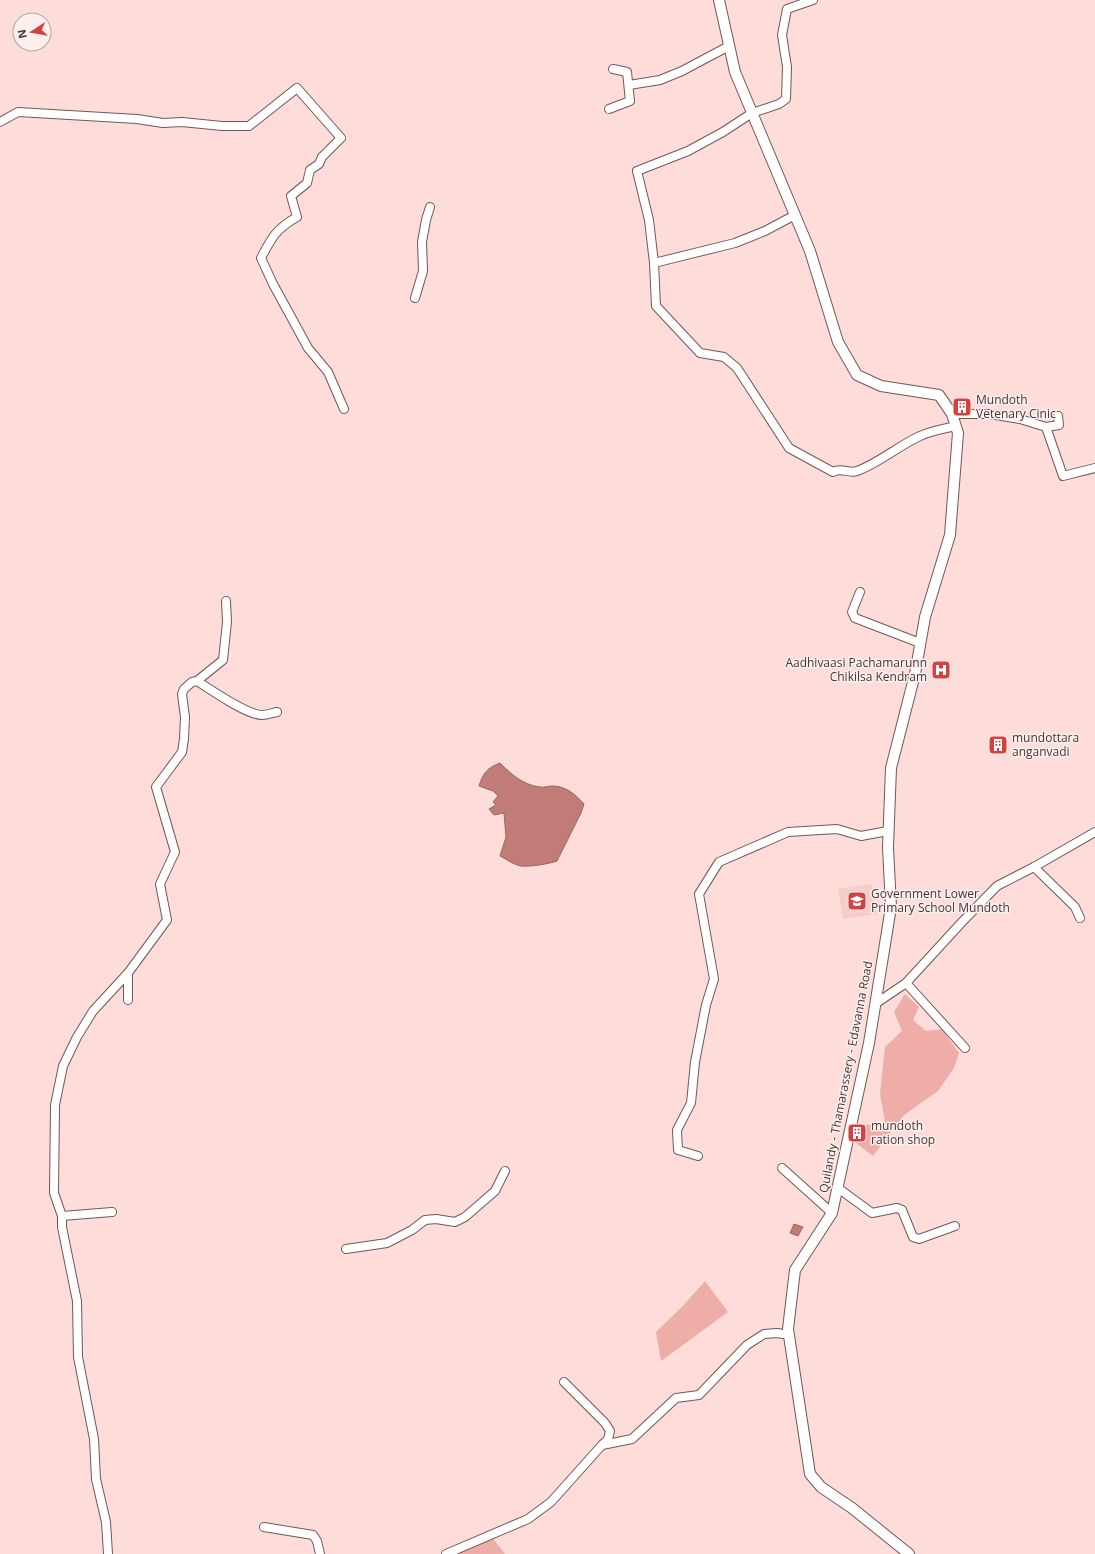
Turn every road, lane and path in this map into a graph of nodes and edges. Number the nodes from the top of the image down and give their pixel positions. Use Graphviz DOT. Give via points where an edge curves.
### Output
graph roads {
  1 [pos="719,0"];
  2 [pos="813,0"];
  3 [pos="728,46"];
  4 [pos="613,69"];
  5 [pos="629,85"];
  6 [pos="609,110"];
  7 [pos="752,113"];
  8 [pos="0,122"];
  9 [pos="430,208"];
  10 [pos="795,215"];
  11 [pos="654,263"];
  12 [pos="416,298"];
  13 [pos="344,409"];
  14 [pos="952,414"];
  15 [pos="1058,416"];
  16 [pos="956,426"];
  17 [pos="1046,427"];
  18 [pos="1095,468"];
  19 [pos="860,592"];
  20 [pos="226,601"];
  21 [pos="920,643"];
  22 [pos="197,681"];
  23 [pos="277,712"];
  24 [pos="888,831"];
  25 [pos="1095,832"];
  26 [pos="1034,867"];
  27 [pos="1080,918"];
  28 [pos="128,973"];
  29 [pos="906,983"];
  30 [pos="128,1000"];
  31 [pos="875,1004"];
  32 [pos="965,1048"];
  33 [pos="698,1156"];
  34 [pos="782,1168"];
  35 [pos="505,1170"];
  36 [pos="838,1188"];
  37 [pos="112,1212"];
  38 [pos="832,1213"];
  39 [pos="62,1216"];
  40 [pos="955,1226"];
  41 [pos="346,1249"];
  42 [pos="789,1335"];
  43 [pos="564,1382"];
  44 [pos="602,1445"];
  45 [pos="264,1527"];
  46 [pos="108,1554"];
  47 [pos="320,1554"];
  48 [pos="446,1554"];
  49 [pos="909,1554"];
  1 -- 3 [label="main road, Quilandy - Thamarassery - Edavanna Road"];
  2 -- 7 [label="street" via="787,9 782,35 787,67 786,98 779,104"];
  3 -- 5 [label="street" via="660,80"];
  3 -- 7 [label="main road, Quilandy - Thamarassery - Edavanna Road" via="735,72"];
  4 -- 5 [label="street" via="627,72"];
  5 -- 6 [label="street" via="630,101"];
  7 -- 10 [label="main road, Quilandy - Thamarassery - Edavanna Road"];
  7 -- 11 [label="street" via="704,144 637,171 649,220"];
  8 -- 13 [label="street" via="18,112 163,123 249,126 297,88 341,138 322,157 319,164 310,170 307,182 291,196 297,217 272,236 261,258 308,348 328,372"];
  9 -- 12 [label="street" via="422,242 424,271"];
  10 -- 11 [label="street" via="735,243"];
  10 -- 14 [label="main road, Quilandy - Thamarassery - Edavanna Road" via="810,251 838,342 857,375 881,386 939,394"];
  11 -- 16 [label="street" via="656,306 700,353 724,357 737,368 789,448 833,472 837,469 855,472 919,436"];
  14 -- 16 [label="main road, Quilandy - Thamarassery - Edavanna Road"];
  14 -- 17 [label="street" via="990,414"];
  15 -- 17 [label="street" via="1059,425"];
  16 -- 21 [label="main road, Quilandy - Thamarassery - Edavanna Road" via="958,433 950,535 925,617"];
  17 -- 18 [label="street" via="1063,476"];
  19 -- 21 [label="street" via="852,612 855,618"];
  20 -- 22 [label="street" via="227,622 223,660"];
  21 -- 24 [label="main road, Quilandy - Thamarassery - Edavanna Road" via="915,674 891,768"];
  22 -- 23 [label="street" via="253,713 261,715"];
  22 -- 28 [label="street" via="192,682 182,694 185,717 182,752 156,787 175,852 160,884 167,920"];
  24 -- 31 [label="main road, Quilandy - Thamarassery - Edavanna Road" via="891,907"];
  24 -- 33 [label="street" via="861,836 837,829 788,832 719,862 699,894 714,979 696,1055 691,1103 677,1130 678,1150"];
  25 -- 26 [label="street"];
  26 -- 27 [label="street" via="1075,907"];
  26 -- 29 [label="street" via="997,886"];
  28 -- 30 [label="street"];
  28 -- 39 [label="street" via="93,1011 77,1037 64,1066 55,1105 54,1193"];
  29 -- 31 [label="street"];
  29 -- 32 [label="street"];
  31 -- 36 [label="main road, Quilandy - Thamarassery - Edavanna Road"];
  34 -- 38 [label="street"];
  35 -- 41 [label="street" via="495,1191 465,1217 455,1222 424,1220 412,1230 387,1242"];
  36 -- 38 [label="main road, Quilandy - Thamarassery - Edavanna Road"];
  36 -- 40 [label="street" via="872,1213 897,1208 902,1210 913,1237 919,1240"];
  37 -- 39 [label="street"];
  38 -- 42 [label="main road, Quilandy - Thamarassery - Edavanna Road" via="795,1270"];
  39 -- 46 [label="street" via="77,1301 78,1357 94,1439 96,1479 106,1522"];
  42 -- 44 [label="street" via="764,1334 747,1345 699,1395 676,1398 632,1440"];
  42 -- 49 [label="main road, Quilandy - Thamarassery - Edavanna Road" via="810,1474 821,1487 852,1508"];
  43 -- 44 [label="street" via="610,1431 608,1439"];
  44 -- 48 [label="street" via="551,1502 528,1518"];
  45 -- 47 [label="street" via="313,1535"];
}
